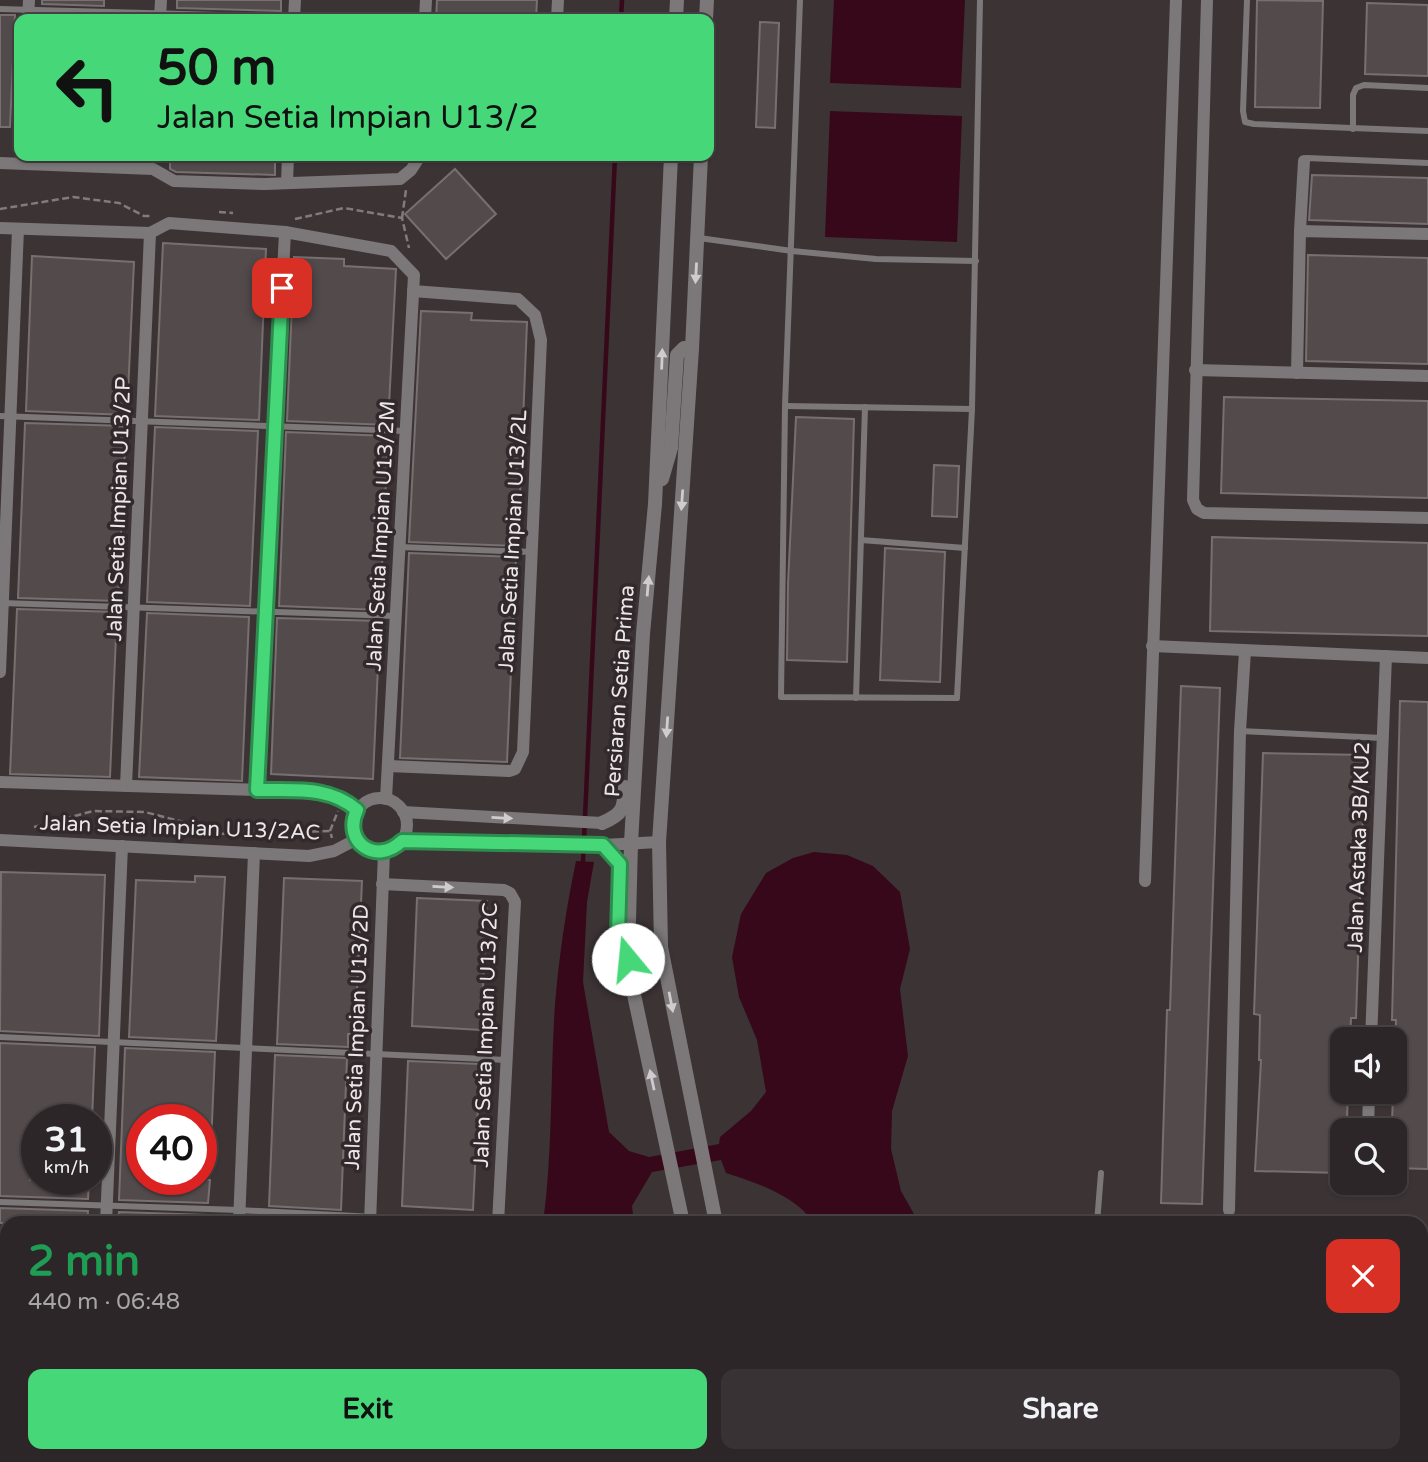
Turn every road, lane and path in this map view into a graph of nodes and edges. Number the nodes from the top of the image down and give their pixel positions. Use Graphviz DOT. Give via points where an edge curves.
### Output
graph roads {
  1 [pos="800,0"];
  2 [pos="980,0"];
  3 [pos="1176,0"];
  4 [pos="1207,0"];
  5 [pos="1247,0"];
  6 [pos="0,9"];
  7 [pos="29,10"];
  8 [pos="161,11"];
  9 [pos="218,14"];
  10 [pos="1428,88"];
  11 [pos="1353,129"];
  12 [pos="1428,131"];
  13 [pos="88,161"];
  14 [pos="288,161"];
  15 [pos="417,161"];
  16 [pos="671,161"];
  17 [pos="701,161"];
  18 [pos="1304,161"];
  19 [pos="154,162"];
  20 [pos="1428,163"];
  21 [pos="411,170"];
  22 [pos="287,183"];
  23 [pos="402,218"];
  24 [pos="0,228"];
  25 [pos="19,229"];
  26 [pos="285,232"];
  27 [pos="1300,232"];
  28 [pos="150,233"];
  29 [pos="1428,234"];
  30 [pos="697,238"];
  31 [pos="792,251"];
  32 [pos="976,261"];
  33 [pos="413,290"];
  34 [pos="692,349"];
  35 [pos="1195,370"];
  36 [pos="1297,373"];
  37 [pos="1428,376"];
  38 [pos="785,406"];
  39 [pos="865,407"];
  40 [pos="972,408"];
  41 [pos="5,416"];
  42 [pos="142,421"];
  43 [pos="275,426"];
  44 [pos="406,431"];
  45 [pos="656,504"];
  46 [pos="1428,518"];
  47 [pos="861,540"];
  48 [pos="400,547"];
  49 [pos="965,548"];
  50 [pos="532,552"];
  51 [pos="1,603"];
  52 [pos="134,607"];
  53 [pos="266,612"];
  54 [pos="396,616"];
  55 [pos="643,634"];
  56 [pos="1152,646"];
  57 [pos="1245,651"];
  58 [pos="1386,656"];
  59 [pos="1428,658"];
  60 [pos="0,672"];
  61 [pos="856,698"];
  62 [pos="1240,731"];
  63 [pos="1382,738"];
  64 [pos="388,766"];
  65 [pos="0,782"];
  66 [pos="126,786"];
  67 [pos="257,790"];
  68 [pos="386,799"];
  69 [pos="353,806"];
  70 [pos="403,812"];
  71 [pos="477,816"];
  72 [pos="602,823"];
  73 [pos="27,828"];
  74 [pos="330,831"];
  75 [pos="357,839"];
  76 [pos="0,840"];
  77 [pos="402,841"];
  78 [pos="476,842"];
  79 [pos="659,842"];
  80 [pos="631,843"];
  81 [pos="602,845"];
  82 [pos="122,846"];
  83 [pos="340,848"];
  84 [pos="384,852"];
  85 [pos="254,853"];
  86 [pos="1145,881"];
  87 [pos="382,884"];
  88 [pos="628,959"];
  89 [pos="1371,1027"];
  90 [pos="0,1037"];
  91 [pos="114,1042"];
  92 [pos="246,1048"];
  93 [pos="376,1054"];
  94 [pos="507,1060"];
  95 [pos="1101,1172"];
  96 [pos="0,1202"];
  97 [pos="107,1205"];
  98 [pos="1229,1210"];
  99 [pos="106,1216"];
  100 [pos="228,1216"];
  101 [pos="239,1216"];
  102 [pos="370,1216"];
  103 [pos="498,1216"];
  104 [pos="682,1216"];
  105 [pos="715,1216"];
  106 [pos="1098,1216"];
  1 -- 31 [label="lane"];
  2 -- 32 [label="lane"];
  3 -- 56 [label="street"];
  4 -- 35 [label="street"];
  5 -- 11 [label="lane" via="1245,121"];
  6 -- 7 [label="lane"];
  7 -- 8 [label="lane"];
  8 -- 9 [label="lane"];
  10 -- 11 [label="lane" via="1356,88"];
  11 -- 12 [label="lane"];
  13 -- 19 [label="street"];
  14 -- 22 [label="street"];
  15 -- 21 [label="street"];
  45 -- 16 [label="street, Persiaran Setia Prima, one-way"];
  17 -- 30 [label="street"];
  18 -- 20 [label="lane"];
  18 -- 27 [label="street"];
  19 -- 22 [label="street" via="174,181"];
  21 -- 22 [label="street" via="400,178"];
  21 -- 23 [label="path"];
  24 -- 25 [label="street"];
  25 -- 28 [label="street"];
  25 -- 41 [label="street"];
  26 -- 28 [label="street" via="169,223"];
  26 -- 33 [label="street, Jalan Setia Impian U13/2M" via="391,251 414,275"];
  26 -- 43 [label="street"];
  27 -- 29 [label="street"];
  27 -- 36 [label="street"];
  28 -- 42 [label="street, Jalan Setia Impian U13/2P"];
  30 -- 31 [label="lane"];
  30 -- 34 [label="street, one-way"];
  31 -- 32 [label="lane"];
  31 -- 38 [label="lane"];
  32 -- 40 [label="lane"];
  33 -- 44 [label="street, Jalan Setia Impian U13/2M"];
  33 -- 50 [label="street, Jalan Setia Impian U13/2L" via="518,299 536,315 541,340"];
  34 -- 45 [label="street" via="684,348 677,355 671,448"];
  34 -- 79 [label="street, one-way"];
  35 -- 36 [label="street"];
  35 -- 46 [label="street" via="1193,500 1200,512"];
  36 -- 37 [label="street"];
  38 -- 39 [label="lane"];
  38 -- 61 [label="lane" via="781,697"];
  39 -- 40 [label="lane"];
  39 -- 47 [label="lane"];
  40 -- 49 [label="lane"];
  41 -- 42 [label="lane"];
  41 -- 51 [label="street"];
  42 -- 43 [label="lane"];
  42 -- 52 [label="street, Jalan Setia Impian U13/2P"];
  43 -- 44 [label="lane"];
  43 -- 53 [label="street"];
  44 -- 48 [label="street, Jalan Setia Impian U13/2M"];
  55 -- 45 [label="street, Persiaran Setia Prima, one-way"];
  47 -- 49 [label="lane"];
  47 -- 61 [label="lane"];
  48 -- 50 [label="lane"];
  48 -- 54 [label="street, Jalan Setia Impian U13/2M"];
  49 -- 61 [label="lane" via="957,698"];
  50 -- 64 [label="street, Jalan Setia Impian U13/2L" via="519,764 509,771"];
  51 -- 52 [label="lane"];
  51 -- 60 [label="street"];
  52 -- 53 [label="lane"];
  52 -- 66 [label="street, Jalan Setia Impian U13/2P"];
  53 -- 54 [label="lane"];
  53 -- 67 [label="street"];
  54 -- 64 [label="street, Jalan Setia Impian U13/2M"];
  55 -- 72 [label="street" via="631,673 624,804 618,816"];
  55 -- 80 [label="street, Persiaran Setia Prima"];
  56 -- 57 [label="street"];
  56 -- 86 [label="street"];
  57 -- 58 [label="street"];
  57 -- 62 [label="street"];
  58 -- 59 [label="street"];
  58 -- 63 [label="street, Jalan Astaka 3B/KU2"];
  62 -- 63 [label="lane"];
  62 -- 98 [label="street"];
  63 -- 89 [label="street, Jalan Astaka 3B/KU2"];
  64 -- 68 [label="street, Jalan Setia Impian U13/2M"];
  65 -- 66 [label="street"];
  66 -- 67 [label="street"];
  67 -- 69 [label="street" via="325,792"];
  68 -- 69 [label="street"];
  68 -- 70 [label="street"];
  69 -- 74 [label="path" via="339,809"];
  69 -- 75 [label="street"];
  70 -- 71 [label="street"];
  70 -- 77 [label="street" via="407,827"];
  71 -- 72 [label="street, one-way"];
  71 -- 78 [label="street"];
  73 -- 74 [label="path" via="93,811 145,811 219,834"];
  74 -- 83 [label="path"];
  75 -- 83 [label="street, Jalan Setia Impian U13/2AC"];
  75 -- 84 [label="street" via="368,850"];
  76 -- 82 [label="street, Jalan Setia Impian U13/2AC"];
  77 -- 78 [label="street"];
  77 -- 84 [label="street"];
  78 -- 81 [label="street"];
  79 -- 80 [label="street"];
  79 -- 105 [label="street, one-way" via="661,947"];
  80 -- 81 [label="street"];
  80 -- 88 [label="street, Persiaran Setia Prima"];
  81 -- 88 [label="street" via="620,864 618,935"];
  82 -- 85 [label="street, Jalan Setia Impian U13/2AC"];
  82 -- 91 [label="street"];
  83 -- 85 [label="street, Jalan Setia Impian U13/2AC" via="309,856"];
  84 -- 87 [label="street, Jalan Setia Impian U13/2D"];
  85 -- 92 [label="street"];
  87 -- 93 [label="street, Jalan Setia Impian U13/2D"];
  87 -- 94 [label="street, Jalan Setia Impian U13/2C, one-way" via="510,893 515,902"];
  104 -- 88 [label="street, Persiaran Setia Prima, one-way"];
  90 -- 91 [label="lane"];
  91 -- 92 [label="lane"];
  91 -- 97 [label="street"];
  92 -- 93 [label="lane"];
  92 -- 101 [label="street"];
  93 -- 94 [label="lane"];
  93 -- 102 [label="street, Jalan Setia Impian U13/2D"];
  94 -- 103 [label="street, Jalan Setia Impian U13/2C"];
  95 -- 106 [label="lane"];
  96 -- 97 [label="lane"];
  97 -- 99 [label="street"];
  97 -- 100 [label="lane"];
}
